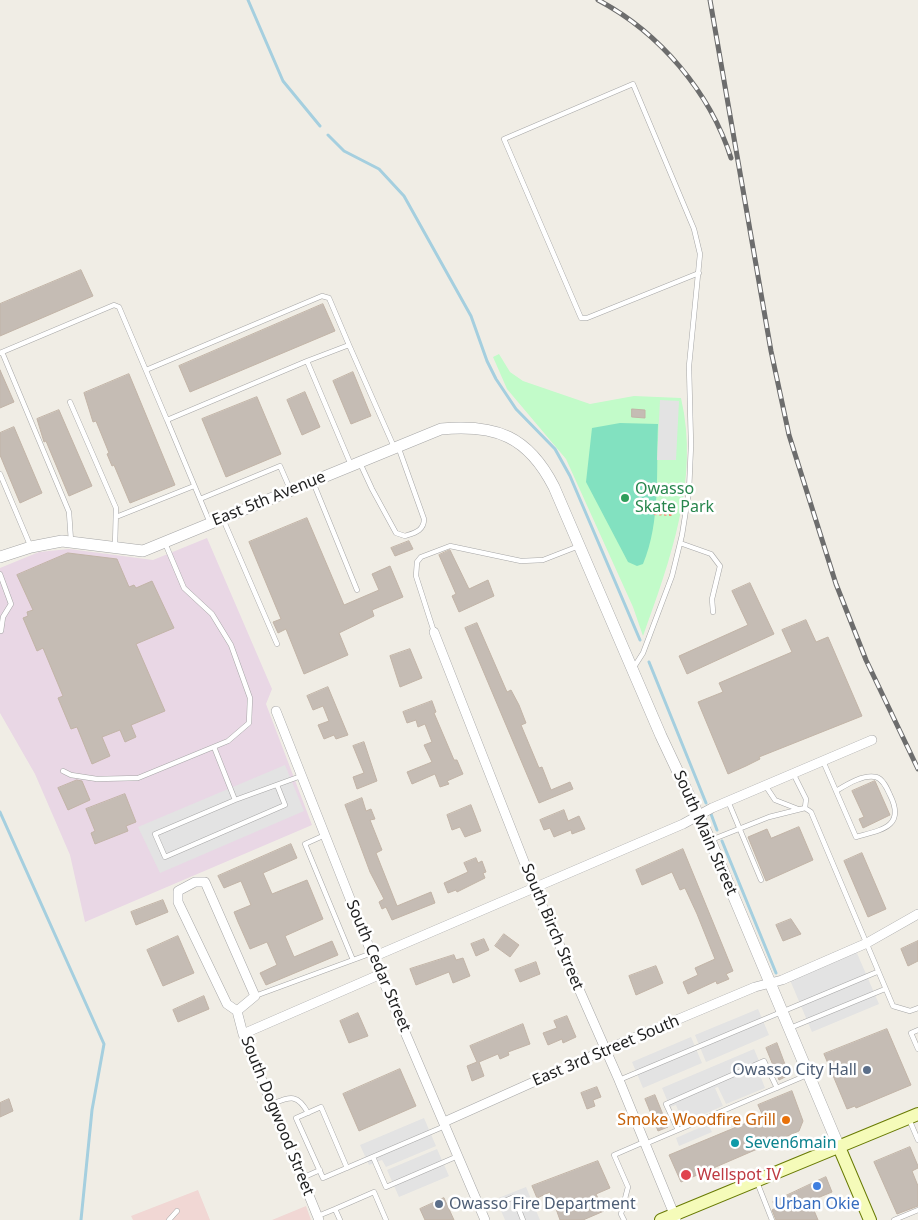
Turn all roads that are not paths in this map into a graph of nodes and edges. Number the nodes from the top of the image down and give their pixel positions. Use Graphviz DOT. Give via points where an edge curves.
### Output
graph roads {
  1 [pos="699,273"];
  2 [pos="349,345"];
  3 [pos="1,353"];
  4 [pos="307,361"];
  5 [pos="146,370"];
  6 [pos="70,402"];
  7 [pos="167,420"];
  8 [pos="396,447"];
  9 [pos="530,452"];
  10 [pos="355,463"];
  11 [pos="0,474"];
  12 [pos="313,481"];
  13 [pos="194,486"];
  14 [pos="290,490"];
  15 [pos="200,499"];
  16 [pos="116,517"];
  17 [pos="222,518"];
  18 [pos="210,523"];
  19 [pos="71,541"];
  20 [pos="165,542"];
  21 [pos="680,543"];
  22 [pos="580,546"];
  23 [pos="31,547"];
  24 [pos="114,549"];
  25 [pos="0,557"];
  26 [pos="0,574"];
  27 [pos="357,590"];
  28 [pos="713,612"];
  29 [pos="1,631"];
  30 [pos="434,632"];
  31 [pos="277,644"];
  32 [pos="633,669"];
  33 [pos="276,711"];
  34 [pos="872,740"];
  35 [pos="214,747"];
  36 [pos="822,760"];
  37 [pos="63,771"];
  38 [pos="793,773"];
  39 [pos="301,776"];
  40 [pos="277,785"];
  41 [pos="764,785"];
  42 [pos="836,790"];
  43 [pos="235,800"];
  44 [pos="728,801"];
  45 [pos="805,808"];
  46 [pos="799,809"];
  47 [pos="699,815"];
  48 [pos="739,829"];
  49 [pos="325,836"];
  50 [pos="710,840"];
  51 [pos="761,880"];
  52 [pos="534,887"];
  53 [pos="918,914"];
  54 [pos="867,943"];
  55 [pos="373,955"];
  56 [pos="353,960"];
  57 [pos="877,972"];
  58 [pos="381,974"];
  59 [pos="770,984"];
  60 [pos="885,989"];
  61 [pos="255,996"];
  62 [pos="918,1008"];
  63 [pos="237,1011"];
  64 [pos="782,1012"];
  65 [pos="789,1029"];
  66 [pos="918,1030"];
  67 [pos="243,1034"];
  68 [pos="918,1049"];
  69 [pos="605,1050"];
  70 [pos="808,1074"];
  71 [pos="619,1080"];
  72 [pos="777,1088"];
  73 [pos="272,1104"];
  74 [pos="308,1113"];
  75 [pos="913,1116"];
  76 [pos="444,1124"];
  77 [pos="678,1130"];
  78 [pos="918,1140"];
  79 [pos="644,1143"];
  80 [pos="839,1147"];
  81 [pos="458,1156"];
  82 [pos="373,1158"];
  83 [pos="347,1168"];
  84 [pos="320,1170"];
  85 [pos="302,1178"];
  86 [pos="756,1181"];
  87 [pos="335,1209"];
  88 [pos="918,1210"];
  89 [pos="177,1211"];
  90 [pos="481,1211"];
  91 [pos="675,1217"];
  92 [pos="318,1218"];
  93 [pos="168,1220"];
  94 [pos="340,1220"];
  95 [pos="386,1220"];
  96 [pos="485,1220"];
  97 [pos="523,1220"];
  98 [pos="624,1220"];
  99 [pos="661,1220"];
  100 [pos="772,1220"];
  101 [pos="870,1220"];
  102 [pos="894,1220"];
  1 -- 1 [label="lane" via="581,318 504,139 633,84 694,229 700,254"];
  1 -- 21 [label="lane" via="689,366 692,445 689,491"];
  2 -- 4 [label="lane"];
  2 -- 5 [label="lane" via="329,298 322,296"];
  2 -- 8 [label="lane"];
  3 -- 5 [label="lane" via="114,305 119,307"];
  3 -- 19 [label="lane" via="69,512"];
  4 -- 7 [label="lane"];
  4 -- 10 [label="lane"];
  5 -- 7 [label="lane"];
  6 -- 16 [label="lane" via="116,508"];
  7 -- 13 [label="lane"];
  8 -- 9 [label="street, East 5th Avenue" via="441,429 479,427 510,437"];
  8 -- 10 [label="street, East 5th Avenue"];
  8 -- 10 [label="lane" via="424,519 419,531 405,536 396,533"];
  9 -- 22 [label="street, South Main Street" via="547,474"];
  10 -- 12 [label="street, East 5th Avenue"];
  11 -- 23 [label="lane"];
  12 -- 14 [label="street, East 5th Avenue"];
  12 -- 27 [label="lane"];
  13 -- 15 [label="lane"];
  13 -- 16 [label="lane"];
  14 -- 15 [label="lane" via="280,466"];
  14 -- 17 [label="street, East 5th Avenue"];
  15 -- 18 [label="lane"];
  16 -- 24 [label="lane"];
  17 -- 18 [label="street, East 5th Avenue"];
  17 -- 31 [label="lane"];
  18 -- 20 [label="street, East 5th Avenue"];
  19 -- 23 [label="street, East 5th Avenue"];
  19 -- 24 [label="street, East 5th Avenue"];
  20 -- 24 [label="street, East 5th Avenue" via="143,551"];
  20 -- 35 [label="lane" via="184,588 212,614 231,645 250,698 249,723 228,741"];
  21 -- 28 [label="lane" via="711,554 720,566 712,599"];
  21 -- 32 [label="lane" via="672,576 643,653"];
  22 -- 30 [label="lane" via="543,560 521,561 450,546 421,557 417,562 416,576"];
  22 -- 32 [label="street, South Main Street"];
  23 -- 25 [label="street, East 5th Avenue"];
  26 -- 29 [label="lane" via="11,604"];
  30 -- 52 [label="street, South Birch Street"];
  32 -- 47 [label="street, South Main Street"];
  33 -- 39 [label="street, South Cedar Street"];
  34 -- 36 [label="street"];
  35 -- 37 [label="lane" via="138,778 97,779"];
  35 -- 43 [label="lane"];
  36 -- 38 [label="street"];
  36 -- 42 [label="lane"];
  38 -- 41 [label="street"];
  38 -- 45 [label="lane" via="806,799"];
  39 -- 40 [label="lane"];
  39 -- 49 [label="street, South Cedar Street"];
  40 -- 43 [label="lane"];
  40 -- 43 [label="lane" via="285,806 165,857 155,834"];
  41 -- 44 [label="street"];
  41 -- 46 [label="lane" via="775,800"];
  42 -- 42 [label="lane" via="856,838 881,830 894,820 897,812 893,801 882,781 876,777"];
  44 -- 47 [label="street"];
  44 -- 48 [label="lane"];
  45 -- 46 [label="lane"];
  45 -- 54 [label="lane" via="811,812"];
  46 -- 48 [label="lane"];
  47 -- 50 [label="street, South Main Street"];
  47 -- 52 [label="street"];
  48 -- 50 [label="lane"];
  48 -- 51 [label="lane"];
  49 -- 55 [label="street, South Cedar Street"];
  49 -- 56 [label="lane" via="305,844"];
  50 -- 59 [label="street, South Main Street"];
  52 -- 55 [label="street"];
  52 -- 69 [label="street, South Birch Street"];
  53 -- 54 [label="street, East 3rd Street South"];
  54 -- 57 [label="lane"];
  54 -- 59 [label="street, East 3rd Street South"];
  55 -- 56 [label="lane"];
  55 -- 58 [label="street, South Cedar Street"];
  56 -- 61 [label="lane"];
  57 -- 60 [label="lane"];
  57 -- 64 [label="lane"];
  58 -- 67 [label="street"];
  58 -- 76 [label="street, South Cedar Street"];
  59 -- 64 [label="street, South Main Street"];
  59 -- 69 [label="street, East 3rd Street South" via="755,987"];
  60 -- 62 [label="lane" via="893,1006 910,1010"];
  60 -- 65 [label="lane"];
  61 -- 63 [label="street"];
  61 -- 63 [label="street, South Dogwood Street" via="205,882 196,882 178,891 178,902 227,1004"];
  63 -- 67 [label="street, South Dogwood Street"];
  64 -- 65 [label="street, South Main Street"];
  64 -- 71 [label="lane"];
  65 -- 70 [label="street, South Main Street"];
  66 -- 68 [label="lane" via="911,1033"];
  67 -- 73 [label="street, South Dogwood Street"];
  69 -- 71 [label="street, South Birch Street"];
  69 -- 76 [label="street, East 3rd Street South"];
  70 -- 72 [label="lane"];
  70 -- 80 [label="street, South Main Street"];
  71 -- 79 [label="street, South Birch Street"];
  72 -- 77 [label="lane"];
  72 -- 77 [label="lane" via="764,1061 666,1104"];
  73 -- 74 [label="lane" via="296,1098"];
  73 -- 85 [label="street, South Dogwood Street"];
  74 -- 83 [label="lane" via="321,1107"];
  74 -- 84 [label="lane" via="296,1118"];
  75 -- 78 [label="lane"];
  75 -- 80 [label="main road"];
  76 -- 81 [label="street, South Cedar Street"];
  76 -- 82 [label="lane"];
  77 -- 79 [label="lane"];
  79 -- 91 [label="street, South Birch Street"];
  79 -- 98 [label="lane" via="614,1155 628,1187 621,1214"];
  80 -- 86 [label="main road"];
  80 -- 101 [label="main road, South Main Street"];
  81 -- 82 [label="lane" via="386,1187"];
  81 -- 90 [label="street, South Cedar Street"];
  82 -- 83 [label="lane"];
  83 -- 84 [label="lane" via="323,1178"];
  84 -- 85 [label="lane"];
  85 -- 92 [label="street, South Dogwood Street"];
  86 -- 91 [label="main road"];
  86 -- 100 [label="lane"];
  87 -- 92 [label="lane"];
  87 -- 94 [label="lane"];
  87 -- 95 [label="lane" via="374,1192"];
  88 -- 102 [label="lane"];
  89 -- 93 [label="lane"];
  90 -- 96 [label="street, South Cedar Street"];
  90 -- 97 [label="lane" via="514,1197"];
  91 -- 99 [label="main road"];
}
